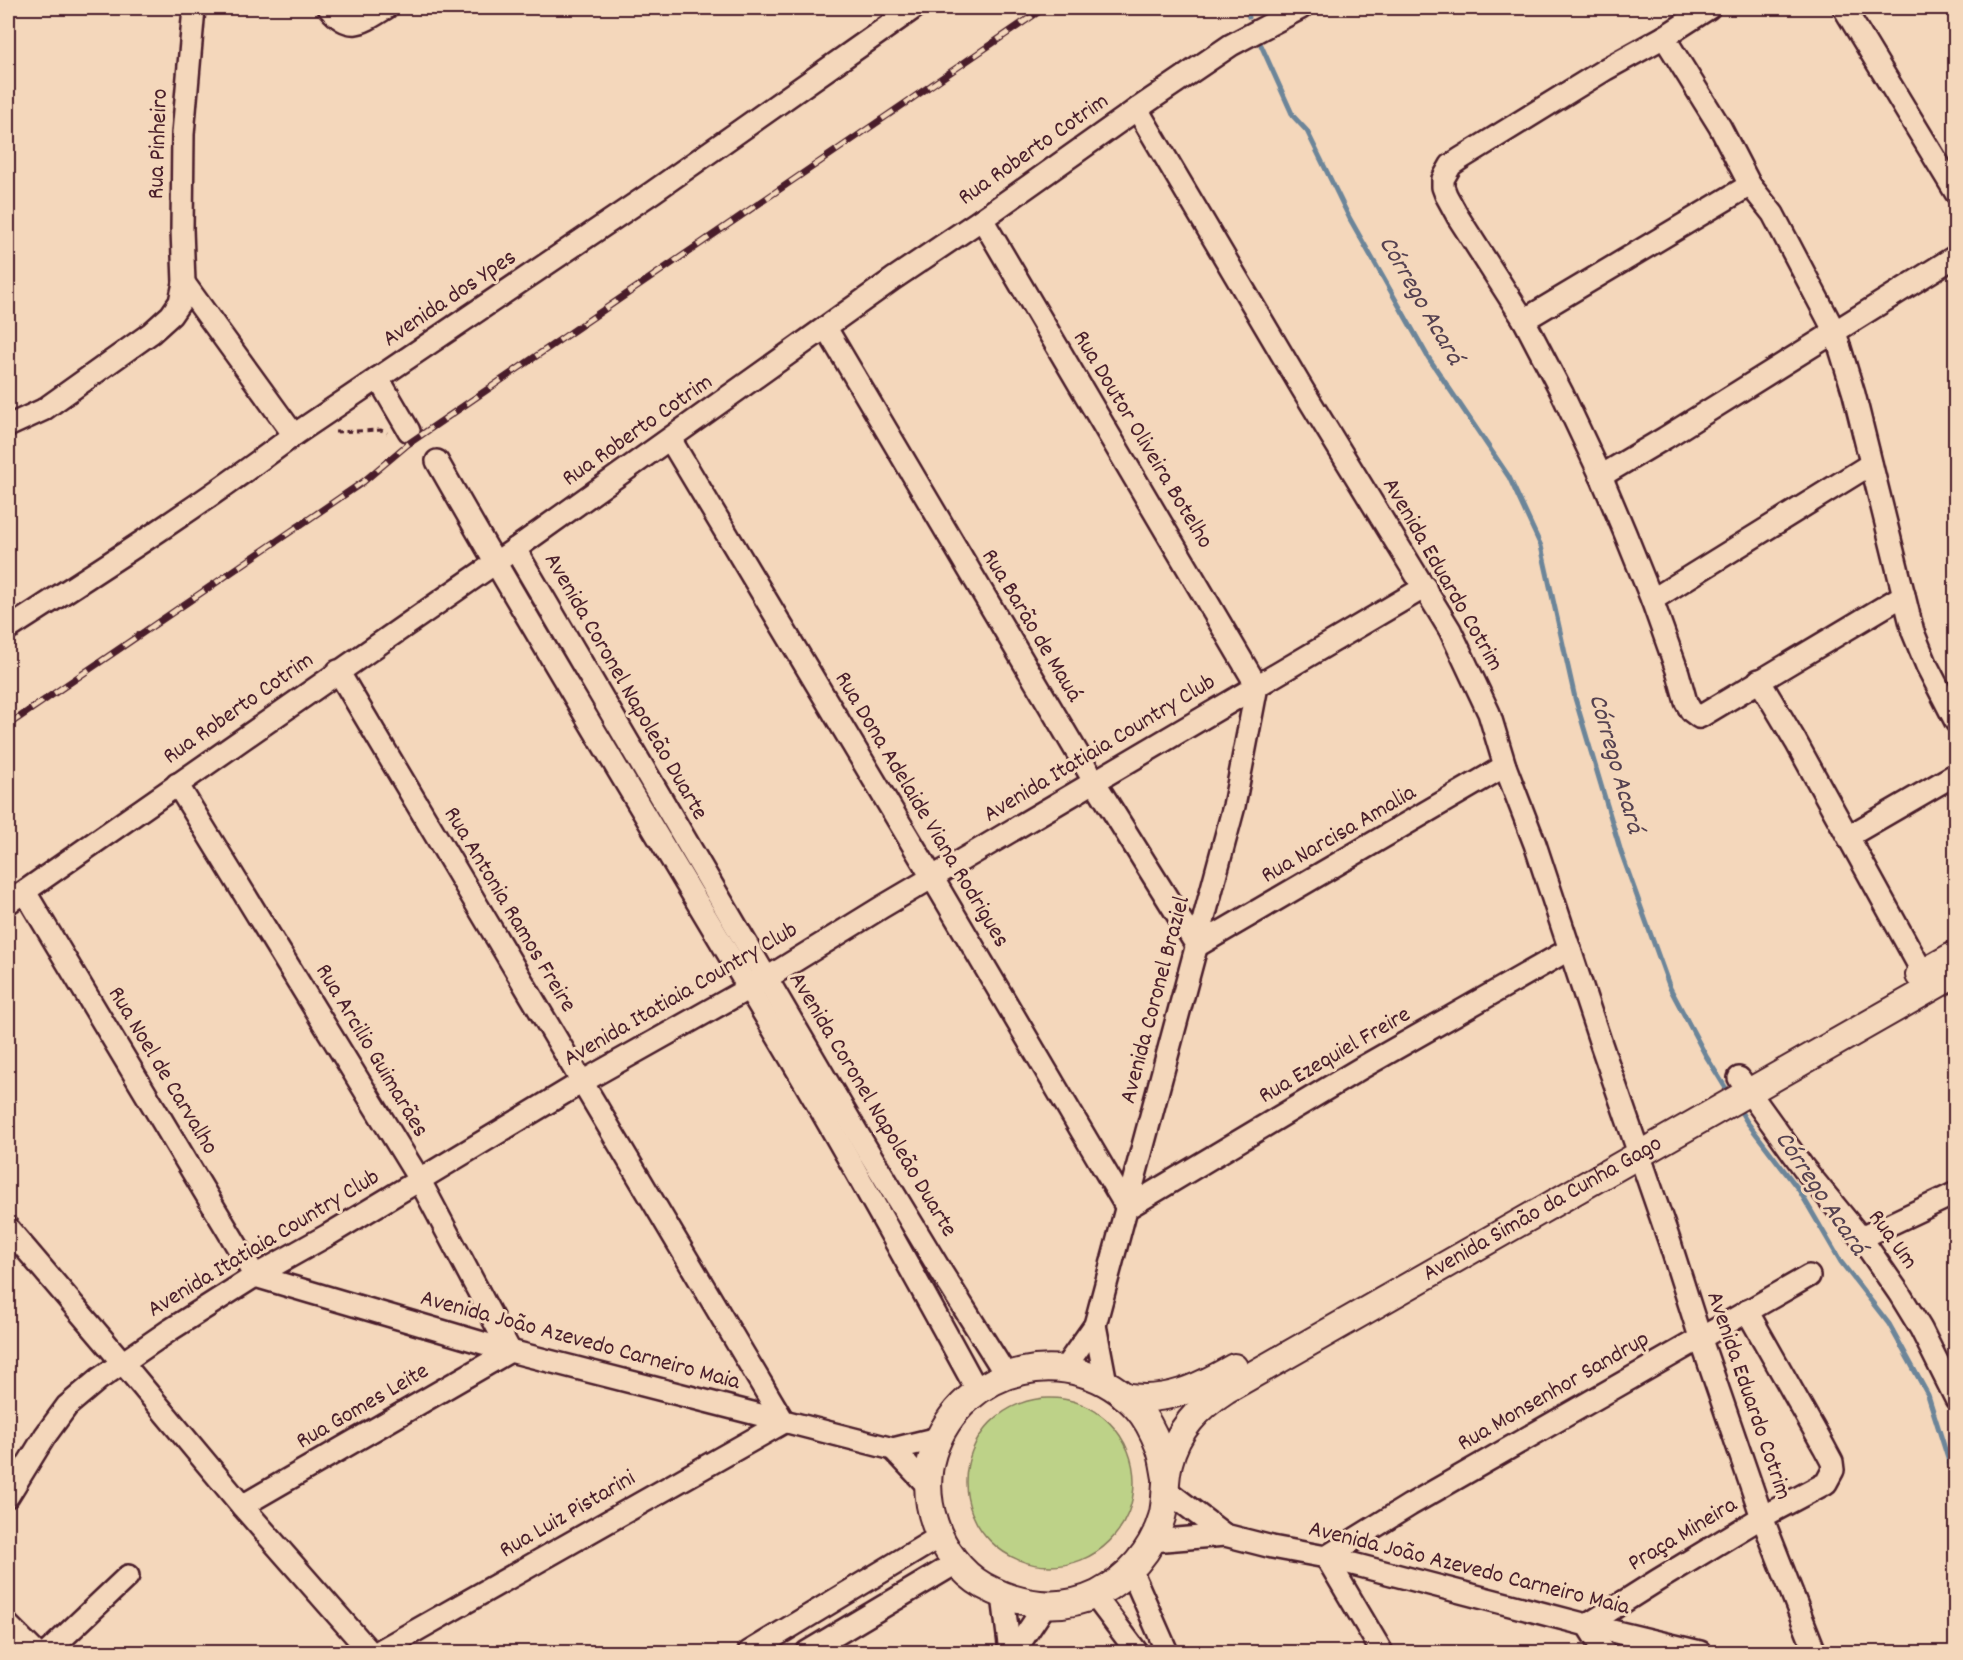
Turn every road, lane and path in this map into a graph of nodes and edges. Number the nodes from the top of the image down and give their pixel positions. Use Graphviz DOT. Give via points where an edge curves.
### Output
graph roads {
  1 [pos="194,8"];
  2 [pos="329,8"];
  3 [pos="386,8"];
  4 [pos="914,8"];
  5 [pos="1301,8"];
  6 [pos="1709,8"];
  7 [pos="1844,8"];
  8 [pos="1664,37"];
  9 [pos="1137,109"];
  10 [pos="1750,185"];
  11 [pos="1956,193"];
  12 [pos="982,219"];
  13 [pos="1956,256"];
  14 [pos="184,283"];
  15 [pos="1524,320"];
  16 [pos="826,328"];
  17 [pos="1835,332"];
  18 [pos="378,378"];
  19 [pos="8,426"];
  20 [pos="327,433"];
  21 [pos="400,433"];
  22 [pos="294,435"];
  23 [pos="670,439"];
  24 [pos="437,461"];
  25 [pos="1871,464"];
  26 [pos="1601,476"];
  27 [pos="515,549"];
  28 [pos="494,562"];
  29 [pos="1425,587"];
  30 [pos="1904,595"];
  31 [pos="1652,600"];
  32 [pos="11,627"];
  33 [pos="338,671"];
  34 [pos="1759,680"];
  35 [pos="1257,686"];
  36 [pos="1956,722"];
  37 [pos="1505,766"];
  38 [pos="1956,774"];
  39 [pos="1094,781"];
  40 [pos="177,784"];
  41 [pos="1849,836"];
  42 [pos="932,878"];
  43 [pos="16,897"];
  44 [pos="1197,946"];
  45 [pos="1570,949"];
  46 [pos="1956,954"];
  47 [pos="1923,973"];
  48 [pos="1956,974"];
  49 [pos="767,978"];
  50 [pos="747,988"];
  51 [pos="582,1082"];
  52 [pos="1734,1090"];
  53 [pos="1636,1146"];
  54 [pos="419,1179"];
  55 [pos="1956,1193"];
  56 [pos="1127,1208"];
  57 [pos="8,1228"];
  58 [pos="1861,1238"];
  59 [pos="255,1276"];
  60 [pos="1809,1276"];
  61 [pos="1747,1311"];
  62 [pos="1095,1325"];
  63 [pos="1700,1337"];
  64 [pos="510,1351"];
  65 [pos="122,1362"];
  66 [pos="1064,1369"];
  67 [pos="1006,1375"];
  68 [pos="1953,1388"];
  69 [pos="1211,1389"];
  70 [pos="977,1390"];
  71 [pos="1115,1390"];
  72 [pos="784,1422"];
  73 [pos="938,1438"];
  74 [pos="893,1449"];
  75 [pos="1833,1470"];
  76 [pos="1166,1484"];
  77 [pos="928,1486"];
  78 [pos="8,1497"];
  79 [pos="242,1506"];
  80 [pos="1762,1517"];
  81 [pos="1225,1535"];
  82 [pos="939,1537"];
  83 [pos="1152,1541"];
  84 [pos="1326,1557"];
  85 [pos="956,1563"];
  86 [pos="1131,1570"];
  87 [pos="129,1576"];
  88 [pos="857,1587"];
  89 [pos="1094,1595"];
  90 [pos="1004,1596"];
  91 [pos="1046,1605"];
  92 [pos="874,1613"];
  93 [pos="8,1624"];
  94 [pos="1587,1626"];
  95 [pos="35,1653"];
  96 [pos="48,1653"];
  97 [pos="370,1653"];
  98 [pos="378,1653"];
  99 [pos="749,1653"];
  100 [pos="807,1653"];
  101 [pos="1012,1653"];
  102 [pos="1137,1653"];
  103 [pos="1167,1653"];
  104 [pos="1382,1653"];
  105 [pos="1604,1653"];
  106 [pos="1700,1653"];
  107 [pos="1815,1653"];
  1 -- 14 [label="street, Rua Pinheiro" via="183,134"];
  2 -- 3 [label="street" via="345,23 352,24"];
  4 -- 18 [label="street, Avenida dos Ypes" via="653,192"];
  5 -- 9 [label="street, Rua Roberto Cotrim" via="1231,45"];
  6 -- 8 [label="street"];
  7 -- 11 [label="street"];
  8 -- 10 [label="street" via="1720,127"];
  8 -- 15 [label="street" via="1521,120 1451,165 1445,173 1446,195"];
  9 -- 12 [label="street, Rua Roberto Cotrim"];
  9 -- 29 [label="street, Avenida Eduardo Cotrim"];
  10 -- 15 [label="street"];
  10 -- 17 [label="street" via="1773,214"];
  12 -- 16 [label="street, Rua Roberto Cotrim"];
  12 -- 35 [label="street, Rua Doutor Oliveira Botelho"];
  13 -- 17 [label="street"];
  14 -- 19 [label="street, Rua Pinheiro" via="180,302 151,333 43,410"];
  14 -- 22 [label="street"];
  15 -- 26 [label="street"];
  16 -- 23 [label="street, Rua Roberto Cotrim"];
  16 -- 39 [label="street, Rua Barão de Mauá"];
  17 -- 25 [label="street"];
  17 -- 26 [label="street"];
  18 -- 21 [label="street"];
  18 -- 22 [label="street, Avenida dos Ypes"];
  20 -- 21 [label="path"];
  22 -- 32 [label="street, Avenida dos Ypes"];
  23 -- 27 [label="street, Rua Roberto Cotrim"];
  23 -- 42 [label="street, Rua Dona Adelaide Viana Rodrigues"];
  24 -- 28 [label="street, Avenida Coronel Napoleão Duarte"];
  25 -- 30 [label="street"];
  25 -- 31 [label="street"];
  26 -- 31 [label="street"];
  27 -- 28 [label="street, Rua Roberto Cotrim"];
  27 -- 49 [label="street, Avenida Coronel Napoleão Duarte"];
  28 -- 33 [label="street, Rua Roberto Cotrim"];
  28 -- 50 [label="street, Avenida Coronel Napoleão Duarte"];
  29 -- 35 [label="street, Avenida Itatiaia Country Club"];
  29 -- 37 [label="street, Avenida Eduardo Cotrim" via="1490,713"];
  30 -- 34 [label="street"];
  30 -- 36 [label="street" via="1913,632"];
  31 -- 34 [label="street" via="1686,702 1694,714 1703,715"];
  33 -- 40 [label="street, Rua Roberto Cotrim"];
  33 -- 51 [label="street, Rua Antonia Ramos Freire"];
  34 -- 41 [label="street"];
  35 -- 39 [label="street, Avenida Itatiaia Country Club"];
  35 -- 44 [label="street, Avenida Coronel Braziel" via="1234,806"];
  37 -- 44 [label="street, Rua Narcisa Amalia"];
  37 -- 45 [label="street, Avenida Eduardo Cotrim"];
  38 -- 41 [label="street"];
  39 -- 42 [label="street, Avenida Itatiaia Country Club"];
  39 -- 44 [label="street, Rua Barão de Mauá"];
  40 -- 43 [label="street, Rua Roberto Cotrim"];
  40 -- 54 [label="street, Rua Arcilio Guimarães"];
  41 -- 47 [label="street"];
  42 -- 49 [label="street, Avenida Itatiaia Country Club"];
  42 -- 56 [label="street, Rua Dona Adelaide Viana Rodrigues"];
  43 -- 59 [label="street, Rua Noel de Carvalho"];
  44 -- 56 [label="street, Avenida Coronel Braziel"];
  45 -- 53 [label="street, Avenida Eduardo Cotrim"];
  45 -- 56 [label="street, Rua Ezequiel Freire"];
  46 -- 47 [label="street, Avenida Simão da Cunha Gago"];
  47 -- 52 [label="street, Avenida Simão da Cunha Gago"];
  48 -- 52 [label="street, Avenida Simão da Cunha Gago"];
  49 -- 50 [label="street, Avenida Itatiaia Country Club"];
  49 -- 67 [label="street, Avenida Coronel Napoleão Duarte"];
  50 -- 51 [label="street, Avenida Itatiaia Country Club"];
  50 -- 70 [label="street, Avenida Coronel Napoleão Duarte" via="855,1170"];
  51 -- 54 [label="street, Avenida Itatiaia Country Club"];
  51 -- 72 [label="street, Rua Antonia Ramos Freire"];
  52 -- 53 [label="street, Avenida Simão da Cunha Gago"];
  52 -- 58 [label="street, Rua Um"];
  53 -- 63 [label="street, Avenida Eduardo Cotrim"];
  53 -- 69 [label="street, Avenida Simão da Cunha Gago"];
  54 -- 59 [label="street, Avenida Itatiaia Country Club"];
  54 -- 64 [label="street, Rua Arcilio Guimarães"];
  55 -- 58 [label="street"];
  56 -- 62 [label="street, Avenida Coronel Braziel"];
  57 -- 65 [label="street"];
  58 -- 68 [label="street, Rua Um" via="1921,1329"];
  59 -- 64 [label="street, Avenida João Azevedo Carneiro Maia"];
  59 -- 65 [label="street, Avenida Itatiaia Country Club"];
  60 -- 61 [label="street, Rua Monsenhor Sandrup"];
  61 -- 63 [label="street, Rua Monsenhor Sandrup"];
  61 -- 75 [label="street, Avenida Eduardo Cotrim" via="1824,1447"];
  62 -- 66 [label="street, Avenida Coronel Braziel"];
  62 -- 71 [label="street, Avenida Coronel Braziel"];
  63 -- 80 [label="street, Avenida Eduardo Cotrim"];
  63 -- 84 [label="street, Rua Monsenhor Sandrup" via="1410,1504"];
  64 -- 72 [label="street, Avenida João Azevedo Carneiro Maia"];
  64 -- 79 [label="street, Rua Gomes Leite"];
  65 -- 78 [label="street, Avenida Itatiaia Country Club" via="67,1406"];
  65 -- 79 [label="street"];
  66 -- 67 [label="street, Avenida Simão da Cunha Gago" via="1035,1368"];
  66 -- 71 [label="street, Avenida Simão da Cunha Gago" via="1086,1374"];
  67 -- 70 [label="street, Avenida Simão da Cunha Gago"];
  69 -- 71 [label="street, Avenida Simão da Cunha Gago" via="1142,1400"];
  69 -- 76 [label="street, Avenida Simão da Cunha Gago" via="1174,1450"];
  70 -- 73 [label="street, Avenida Simão da Cunha Gago" via="954,1412"];
  71 -- 76 [label="street" via="1138,1409 1148,1424 1160,1450"];
  72 -- 74 [label="street, Avenida João Azevedo Carneiro Maia"];
  72 -- 98 [label="street, Rua Luiz Pistarini"];
  73 -- 74 [label="street, Avenida João Azevedo Carneiro Maia"];
  73 -- 77 [label="street, Avenida Simão da Cunha Gago" via="930,1461"];
  74 -- 77 [label="street"];
  75 -- 80 [label="street, Praça Mineira" via="1819,1488"];
  76 -- 81 [label="street, Avenida João Azevedo Carneiro Maia"];
  76 -- 83 [label="street, Avenida Simão da Cunha Gago" via="1162,1516"];
  77 -- 82 [label="street, Avenida Simão da Cunha Gago"];
  79 -- 97 [label="street"];
  80 -- 94 [label="street, Praça Mineira"];
  80 -- 107 [label="street, Avenida Eduardo Cotrim"];
  81 -- 83 [label="street, Avenida João Azevedo Carneiro Maia"];
  81 -- 84 [label="street, Avenida João Azevedo Carneiro Maia"];
  82 -- 85 [label="street, Avenida Simão da Cunha Gago"];
  82 -- 88 [label="street"];
  83 -- 86 [label="street, Avenida Simão da Cunha Gago"];
  84 -- 94 [label="street, Avenida João Azevedo Carneiro Maia"];
  84 -- 104 [label="street"];
  85 -- 90 [label="street, Avenida Simão da Cunha Gago" via="978,1583"];
  85 -- 92 [label="street"];
  86 -- 89 [label="street, Avenida Simão da Cunha Gago"];
  86 -- 103 [label="street"];
  87 -- 96 [label="street"];
  88 -- 92 [label="street"];
  88 -- 99 [label="street"];
  89 -- 91 [label="street, Avenida Simão da Cunha Gago"];
  89 -- 102 [label="street"];
  90 -- 91 [label="street, Avenida Simão da Cunha Gago"];
  90 -- 101 [label="street"];
  91 -- 101 [label="street"];
  92 -- 100 [label="street"];
  93 -- 95 [label="street"];
  94 -- 105 [label="street"];
  94 -- 106 [label="street, Avenida João Azevedo Carneiro Maia"];
}
